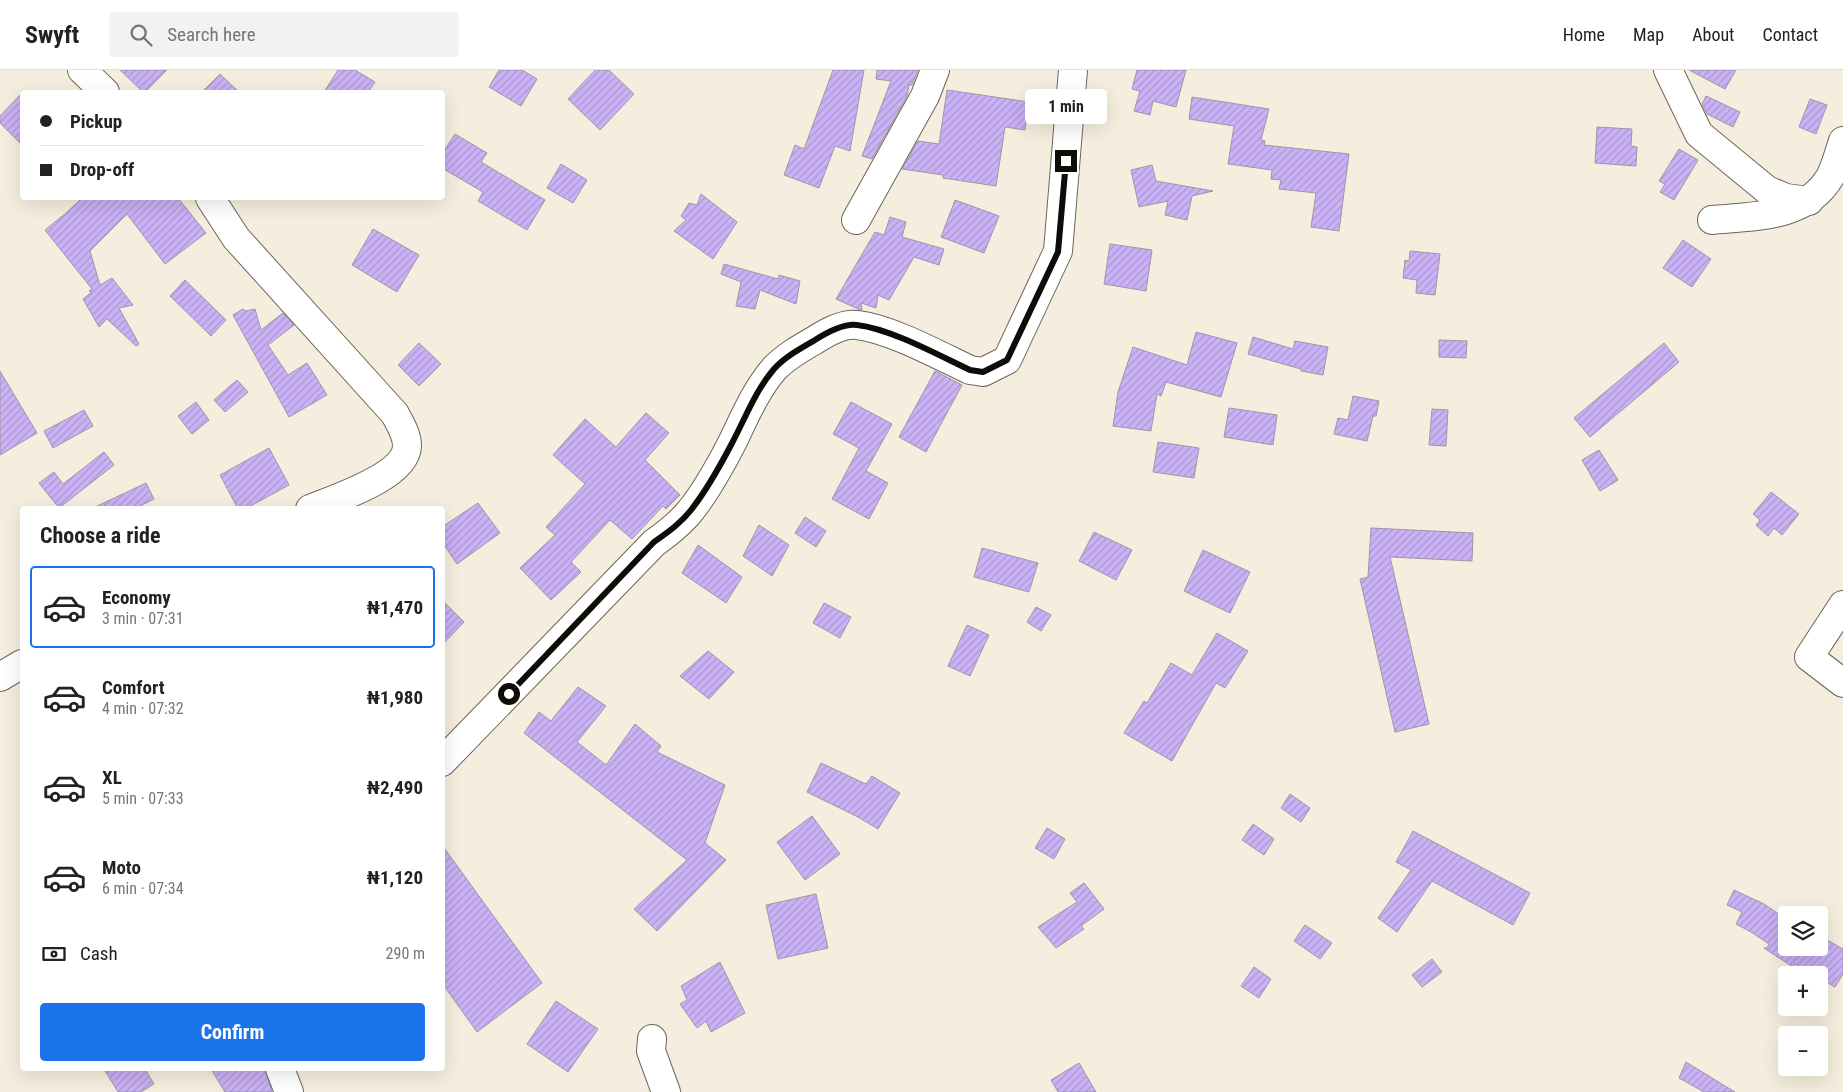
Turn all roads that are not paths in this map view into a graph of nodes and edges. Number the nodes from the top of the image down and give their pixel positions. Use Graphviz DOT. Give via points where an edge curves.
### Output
graph roads {
  1 [pos="82,70"];
  2 [pos="935,70"];
  3 [pos="1073,70"];
  4 [pos="1668,70"];
  5 [pos="103,90"];
  6 [pos="1843,141"];
  7 [pos="211,200"];
  8 [pos="1809,201"];
  9 [pos="856,220"];
  10 [pos="1712,220"];
  11 [pos="317,506"];
  12 [pos="1843,605"];
  13 [pos="20,665"];
  14 [pos="0,677"];
  15 [pos="1843,683"];
  16 [pos="445,759"];
  17 [pos="652,1038"];
  18 [pos="281,1071"];
  19 [pos="289,1092"];
  20 [pos="666,1092"];
  1 -- 5 [label="street"];
  2 -- 9 [label="street" via="925,96"];
  3 -- 16 [label="street" via="1058,252 1007,360 983,372 970,370 885,332 856,324 822,335 794,354 776,367 764,382 692,509 678,525 654,542"];
  4 -- 8 [label="street" via="1699,134 1767,190 1786,198"];
  6 -- 8 [label="street" via="1830,176"];
  7 -- 11 [label="street" via="236,238 395,414 405,434 406,453 395,468 368,485"];
  8 -- 10 [label="street" via="1790,210"];
  12 -- 15 [label="street" via="1809,657"];
  13 -- 14 [label="street"];
  17 -- 20 [label="street" via="652,1052"];
  18 -- 19 [label="street"];
}
